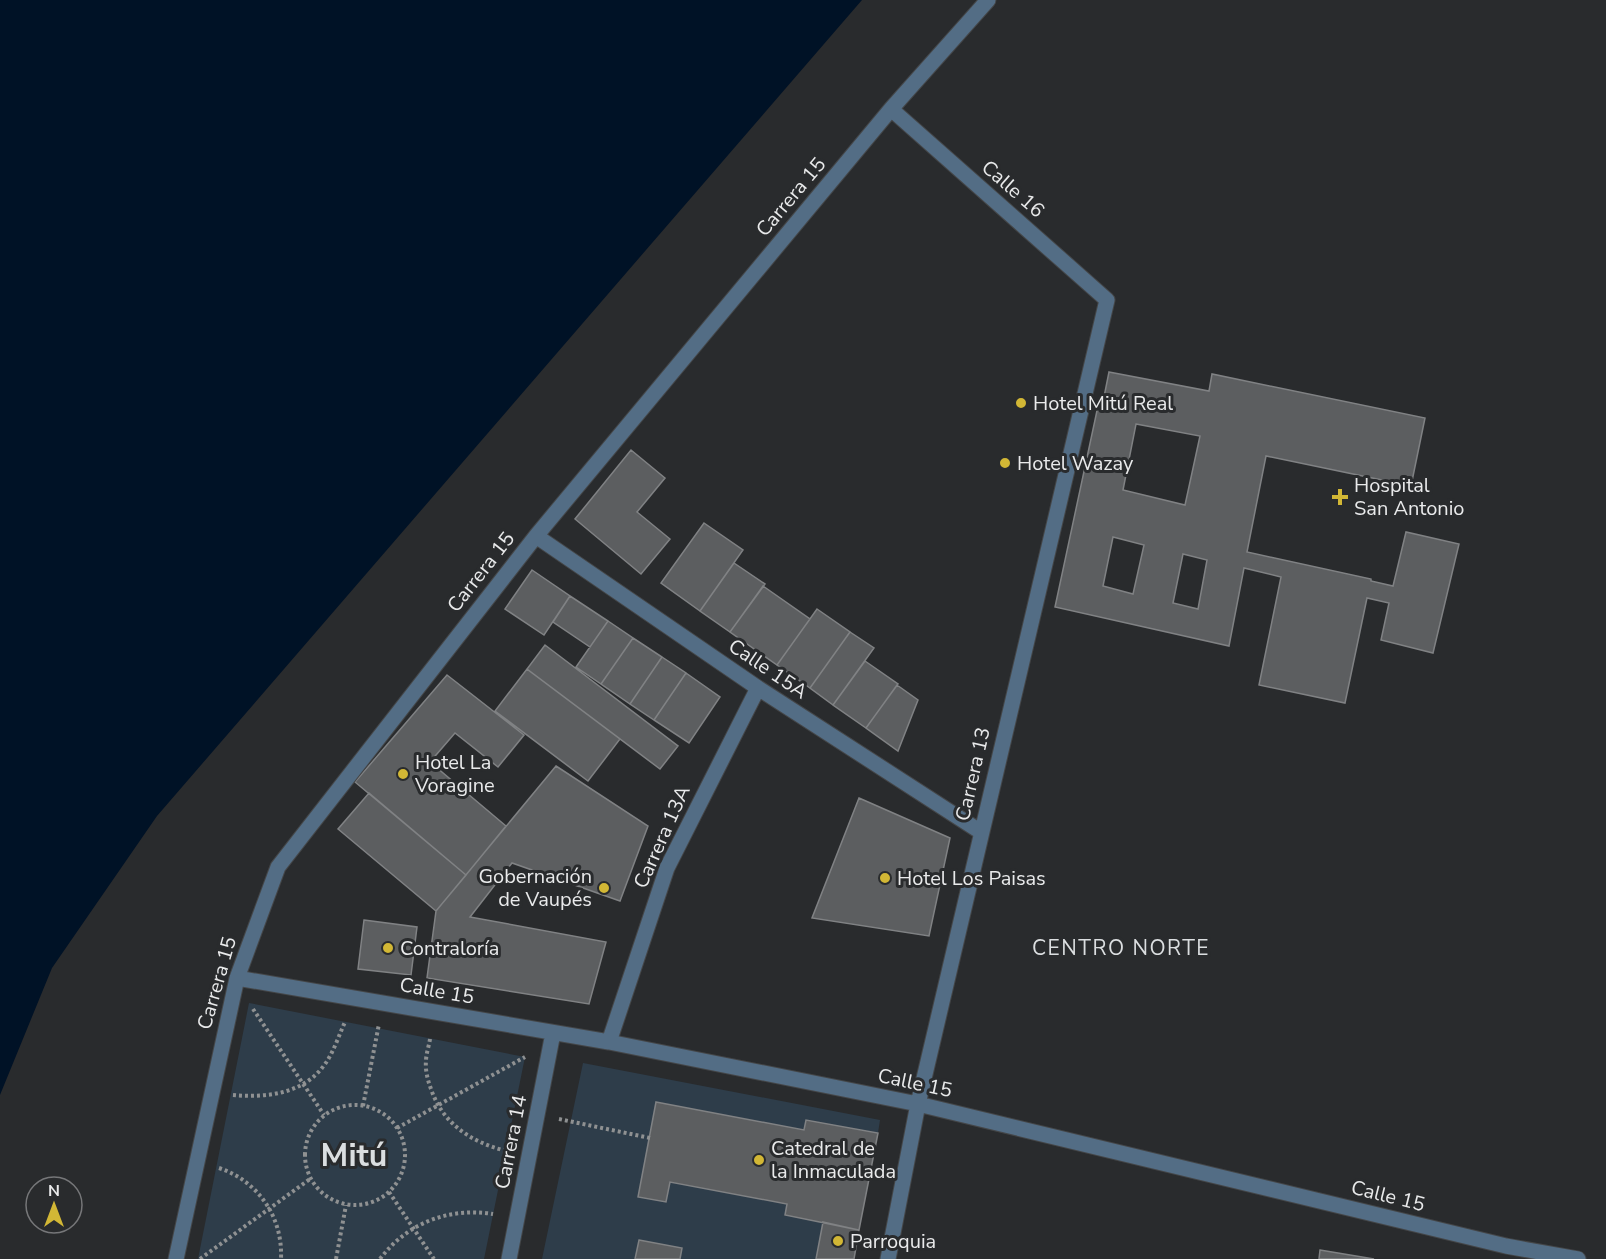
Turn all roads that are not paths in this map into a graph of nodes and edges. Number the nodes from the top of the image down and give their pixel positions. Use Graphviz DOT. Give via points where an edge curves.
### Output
graph roads {
  1 [pos="988,0"];
  2 [pos="891,109"];
  3 [pos="1107,300"];
  4 [pos="536,536"];
  5 [pos="758,688"];
  6 [pos="981,832"];
  7 [pos="237,978"];
  8 [pos="553,1033"];
  9 [pos="609,1042"];
  10 [pos="918,1104"];
  11 [pos="1505,1252"];
  12 [pos="176,1259"];
  13 [pos="509,1259"];
  14 [pos="888,1259"];
  15 [pos="1578,1259"];
  1 -- 2 [label="street, Carrera 15"];
  2 -- 3 [label="street, Calle 16"];
  2 -- 4 [label="street, Carrera 15"];
  3 -- 6 [label="street, Carrera 13"];
  4 -- 5 [label="street, Calle 15A"];
  4 -- 7 [label="street, Carrera 15" via="278,867"];
  5 -- 6 [label="street, Calle 15A"];
  5 -- 9 [label="street, Carrera 13A" via="667,868"];
  6 -- 10 [label="street, Carrera 13"];
  7 -- 8 [label="street, Calle 15"];
  7 -- 12 [label="street, Carrera 15"];
  8 -- 9 [label="street, Calle 15"];
  8 -- 13 [label="street, Carrera 14"];
  9 -- 10 [label="street, Calle 15"];
  10 -- 11 [label="street, Calle 15"];
  10 -- 14 [label="street, Carrera 13"];
  11 -- 15 [label="street, Calle 15"];
}
